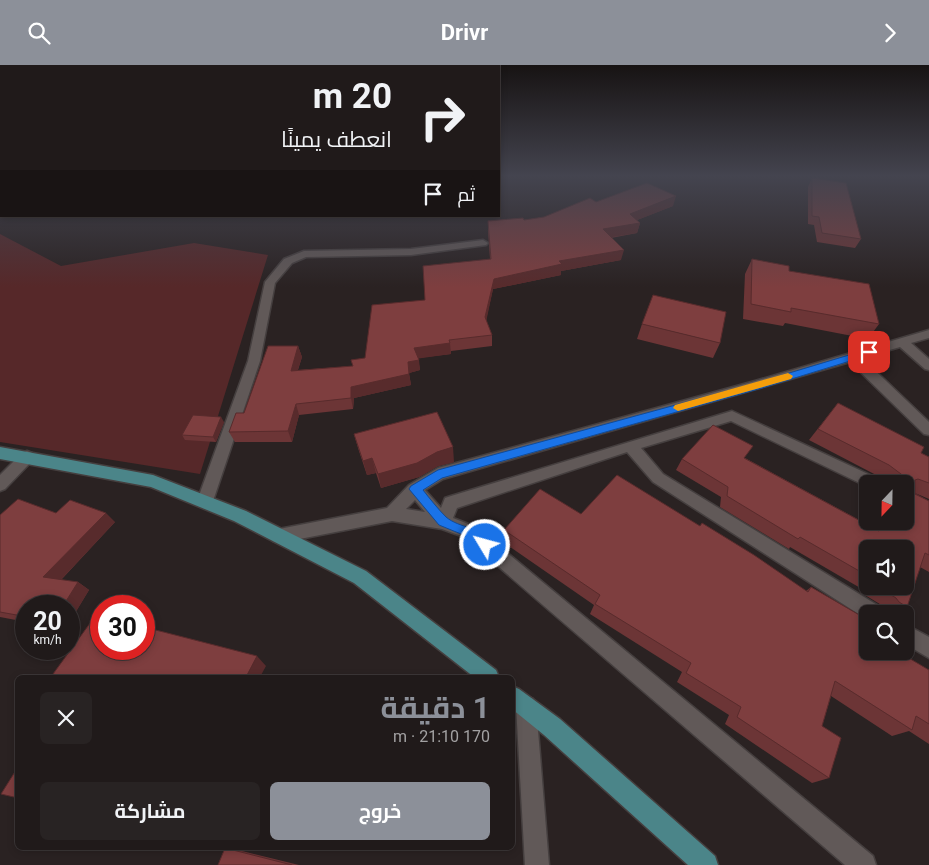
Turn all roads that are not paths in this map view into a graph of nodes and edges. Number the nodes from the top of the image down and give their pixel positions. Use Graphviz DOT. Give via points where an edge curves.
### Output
graph roads {
  1 [pos="484,243"];
  2 [pos="929,334"];
  3 [pos="902,342"];
  4 [pos="853,357"];
  5 [pos="929,366"];
  6 [pos="929,430"];
  7 [pos="630,446"];
  8 [pos="0,453"];
  9 [pos="27,457"];
  10 [pos="859,476"];
  11 [pos="0,485"];
  12 [pos="415,489"];
  13 [pos="205,501"];
  14 [pos="392,514"];
  15 [pos="443,522"];
  16 [pos="279,536"];
  17 [pos="861,605"];
  18 [pos="914,639"];
  19 [pos="929,648"];
  20 [pos="486,675"];
  21 [pos="519,701"];
  22 [pos="537,865"];
  23 [pos="706,865"];
  24 [pos="864,865"];
  1 -- 13 [label="street" via="411,252 304,254 288,261 270,282 254,361"];
  2 -- 3 [label="street"];
  3 -- 4 [label="street"];
  3 -- 5 [label="street"];
  4 -- 6 [label="street"];
  4 -- 12 [label="street" via="438,474"];
  7 -- 10 [label="street" via="732,416"];
  7 -- 15 [label="street" via="451,503"];
  7 -- 17 [label="street" via="658,478"];
  8 -- 9 [label="main road"];
  9 -- 11 [label="street"];
  9 -- 13 [label="main road" via="153,481"];
  12 -- 14 [label="street"];
  12 -- 15 [label="street"];
  13 -- 16 [label="main road"];
  14 -- 15 [label="street"];
  14 -- 16 [label="street"];
  15 -- 24 [label="street" via="470,532"];
  16 -- 20 [label="main road" via="360,577"];
  18 -- 19 [label="street"];
  21 -- 22 [label="street"];
  21 -- 23 [label="main road"];
}
